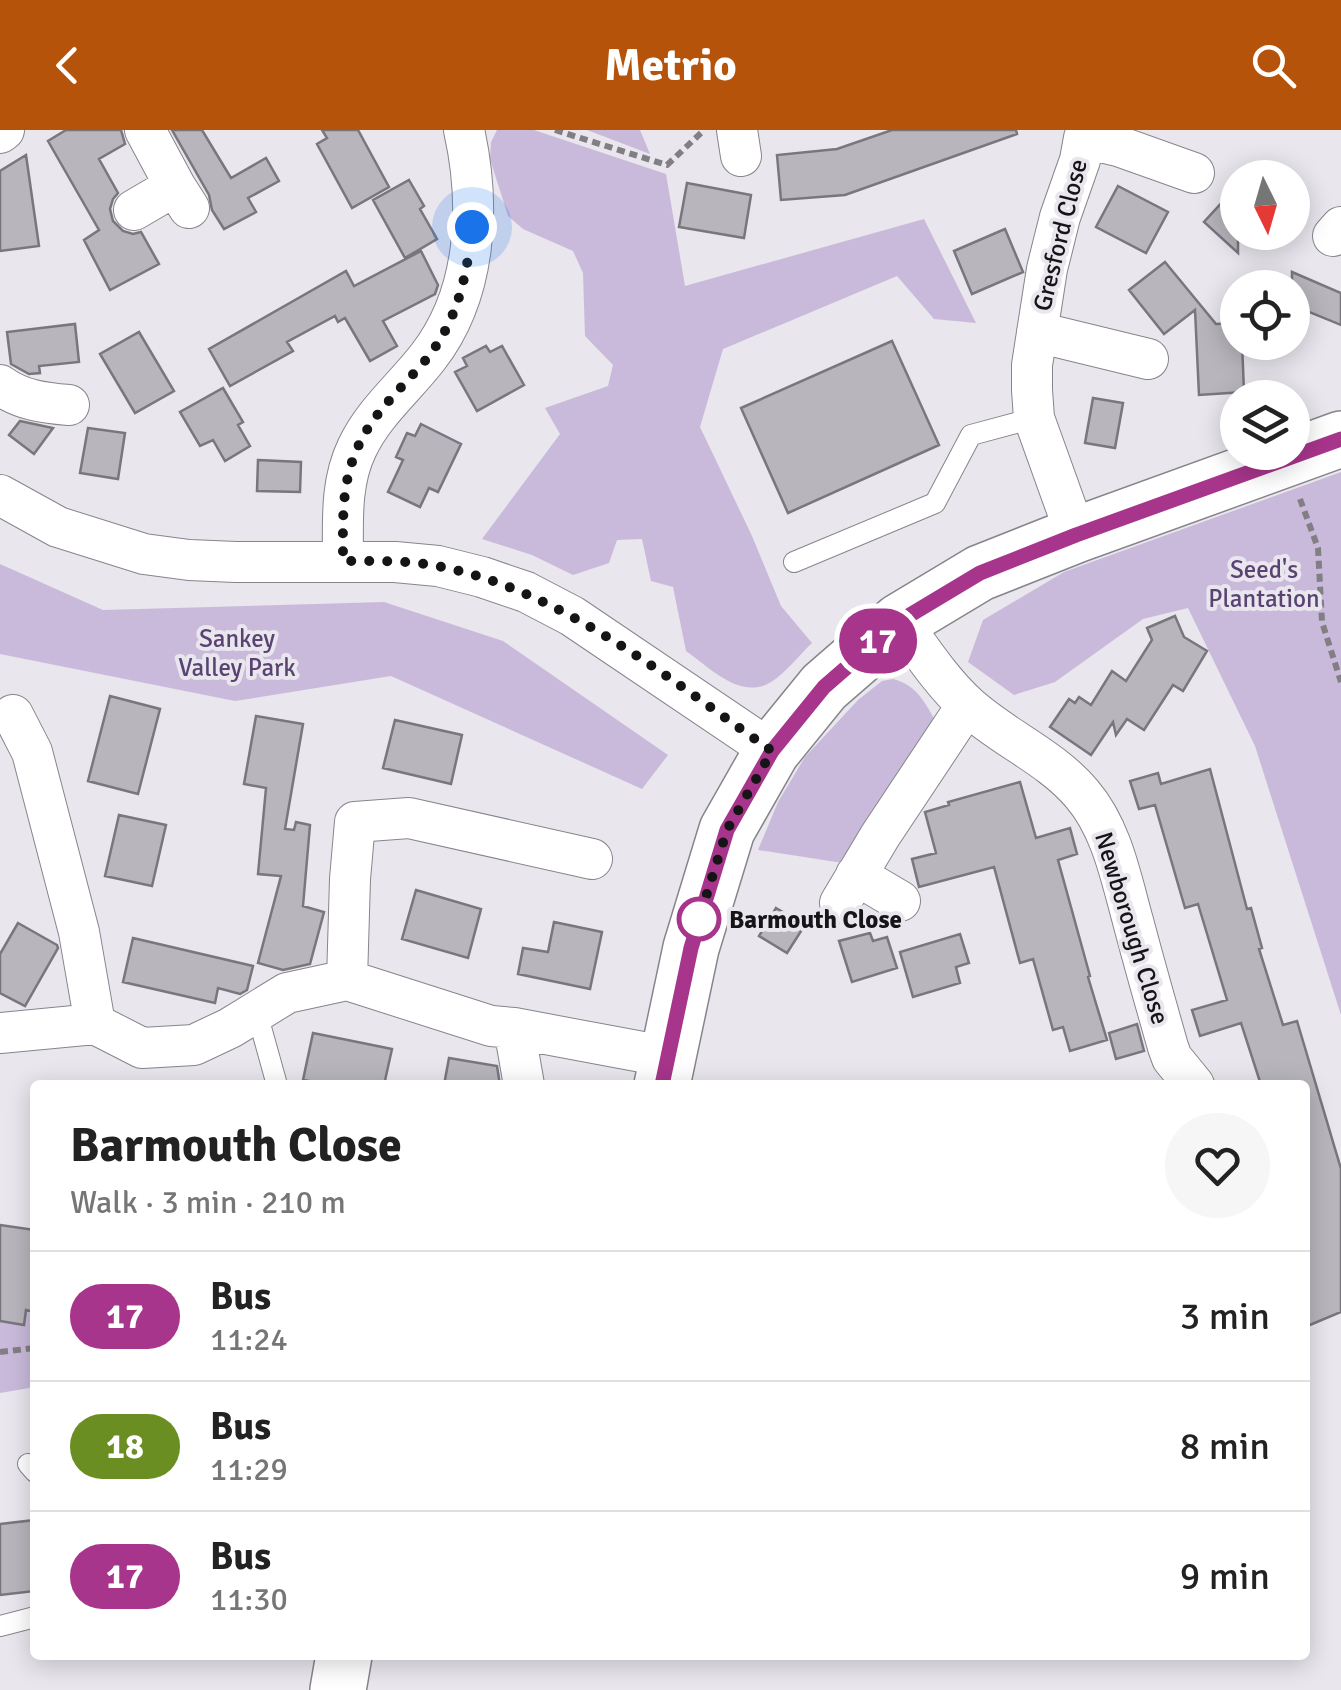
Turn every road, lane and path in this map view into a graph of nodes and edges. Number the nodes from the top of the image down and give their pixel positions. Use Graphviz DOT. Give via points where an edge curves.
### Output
graph roads {
  1 [pos="145,130"];
  2 [pos="464,130"];
  3 [pos="555,130"];
  4 [pos="702,130"];
  5 [pos="1084,134"];
  6 [pos="1194,172"];
  7 [pos="134,210"];
  8 [pos="1037,332"];
  9 [pos="1148,360"];
  10 [pos="0,385"];
  11 [pos="68,405"];
  12 [pos="1034,418"];
  13 [pos="1341,439"];
  14 [pos="1310,450"];
  15 [pos="1254,470"];
  16 [pos="1288,470"];
  17 [pos="0,495"];
  18 [pos="1076,535"];
  19 [pos="343,561"];
  20 [pos="794,562"];
  21 [pos="900,621"];
  22 [pos="1341,682"];
  23 [pos="967,705"];
  24 [pos="13,716"];
  25 [pos="772,751"];
  26 [pos="592,859"];
  27 [pos="900,901"];
  28 [pos="346,980"];
  29 [pos="257,1012"];
  30 [pos="95,1024"];
  31 [pos="514,1028"];
  32 [pos="0,1033"];
  33 [pos="139,1066"];
  34 [pos="665,1071"];
  35 [pos="276,1080"];
  36 [pos="523,1080"];
  37 [pos="1190,1080"];
  38 [pos="30,1349"];
  39 [pos="0,1352"];
  40 [pos="30,1618"];
  41 [pos="0,1626"];
  42 [pos="343,1660"];
  43 [pos="338,1690"];
  1 -- 7 [label="street" via="182,197"];
  2 -- 19 [label="street" via="472,227 460,299 445,334 388,400 356,450 344,495"];
  3 -- 4 [label="path" via="667,165"];
  5 -- 6 [label="street, Gresford Close"];
  5 -- 8 [label="street, Gresford Close"];
  8 -- 9 [label="street, Gresford Close"];
  8 -- 12 [label="street, Gresford Close"];
  10 -- 11 [label="street" via="42,404"];
  12 -- 18 [label="street, Gresford Close"];
  12 -- 20 [label="lane" via="971,435 935,502"];
  13 -- 14 [label="street"];
  15 -- 18 [label="street"];
  16 -- 22 [label="path" via="1318,548 1322,622"];
  17 -- 19 [label="street" via="58,527 144,554"];
  18 -- 21 [label="street" via="980,573"];
  19 -- 25 [label="street" via="438,566 526,592"];
  21 -- 23 [label="street, Newborough Close"];
  21 -- 25 [label="street" via="824,687"];
  23 -- 27 [label="street" via="848,889"];
  23 -- 37 [label="street, Newborough Close" via="1057,770 1094,811 1112,849 1168,1047"];
  24 -- 30 [label="street" via="32,752 80,932"];
  25 -- 34 [label="street" via="727,830 712,874"];
  26 -- 28 [label="street" via="409,818 355,822"];
  28 -- 29 [label="street" via="288,993"];
  28 -- 31 [label="street"];
  29 -- 33 [label="street"];
  29 -- 35 [label="lane"];
  30 -- 32 [label="street"];
  30 -- 33 [label="street"];
  31 -- 34 [label="street"];
  31 -- 36 [label="street"];
  38 -- 39 [label="path"];
  40 -- 41 [label="lane"];
  42 -- 43 [label="street"];
}
